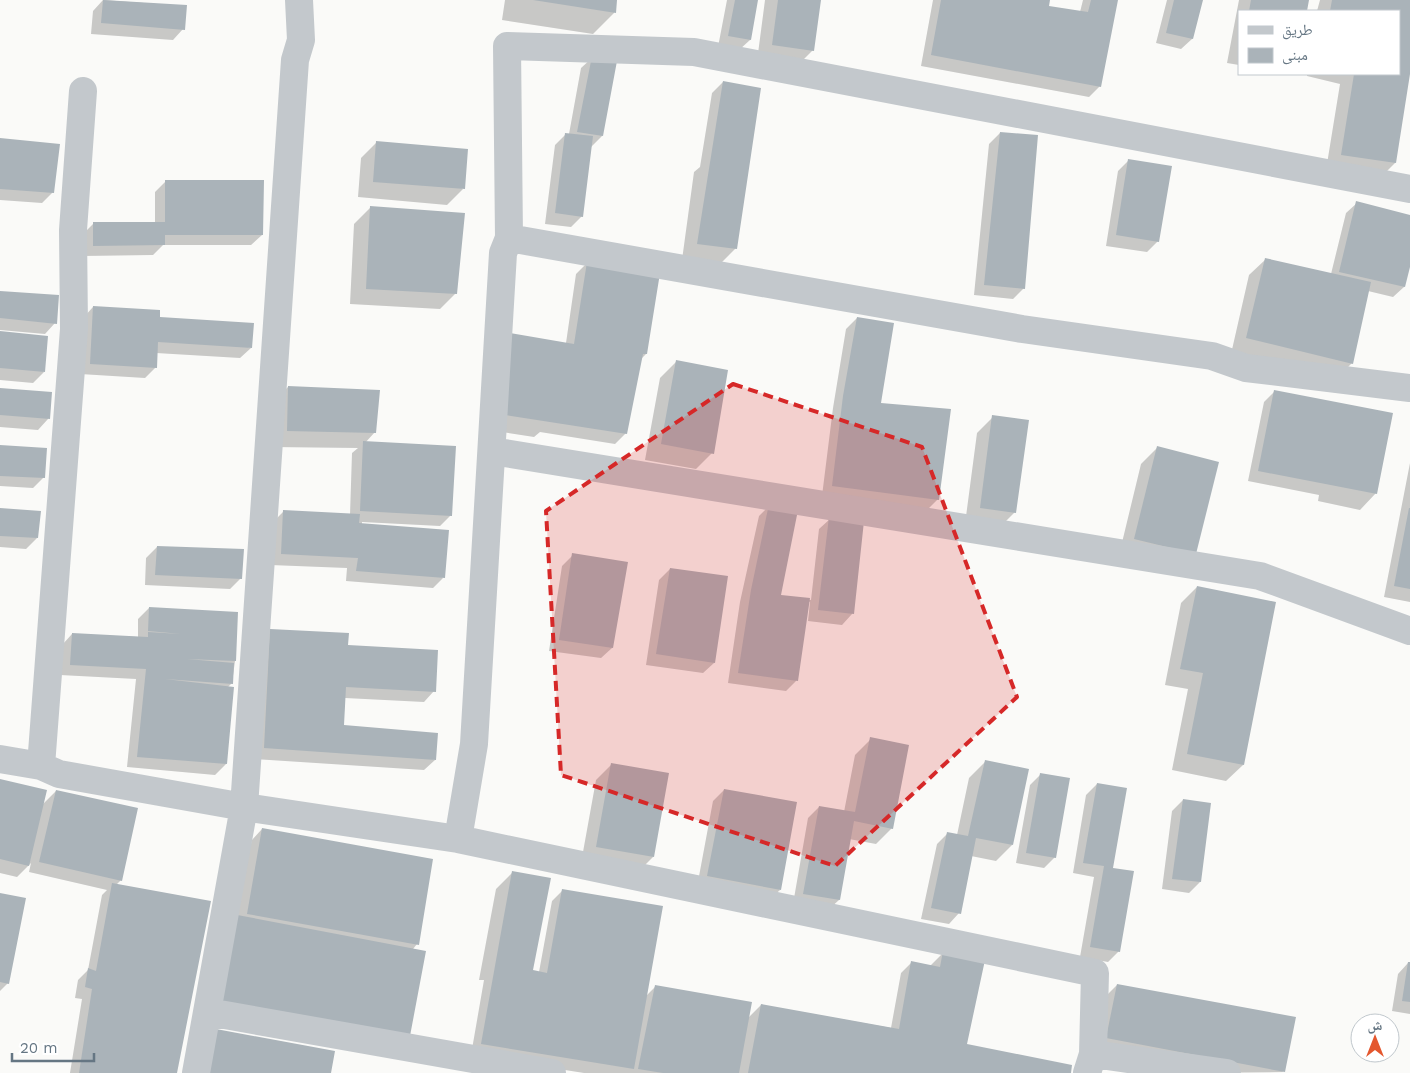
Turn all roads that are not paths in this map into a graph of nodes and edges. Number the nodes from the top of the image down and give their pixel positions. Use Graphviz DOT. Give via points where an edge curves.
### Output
graph roads {
  1 [pos="299,0"];
  2 [pos="82,92"];
  3 [pos="1410,190"];
  4 [pos="509,238"];
  5 [pos="1410,388"];
  6 [pos="492,452"];
  7 [pos="1410,631"];
  8 [pos="0,759"];
  9 [pos="41,766"];
  10 [pos="244,807"];
  11 [pos="458,839"];
  12 [pos="208,1012"];
  13 [pos="1090,1064"];
  14 [pos="196,1073"];
  15 [pos="551,1073"];
  16 [pos="1226,1073"];
  1 -- 10 [label="street" via="301,40 294,70"];
  2 -- 9 [label="street" via="72,230 74,329"];
  3 -- 4 [label="street" via="694,52 508,46"];
  4 -- 5 [label="street" via="1022,329 1212,356 1246,368"];
  4 -- 6 [label="street" via="503,253"];
  6 -- 7 [label="street" via="1260,576"];
  6 -- 11 [label="street" via="474,744"];
  8 -- 9 [label="street"];
  9 -- 10 [label="street" via="59,774"];
  10 -- 11 [label="street"];
  10 -- 12 [label="street"];
  11 -- 13 [label="street" via="1095,973"];
  12 -- 14 [label="street"];
  12 -- 15 [label="street"];
  13 -- 16 [label="street"];
}
